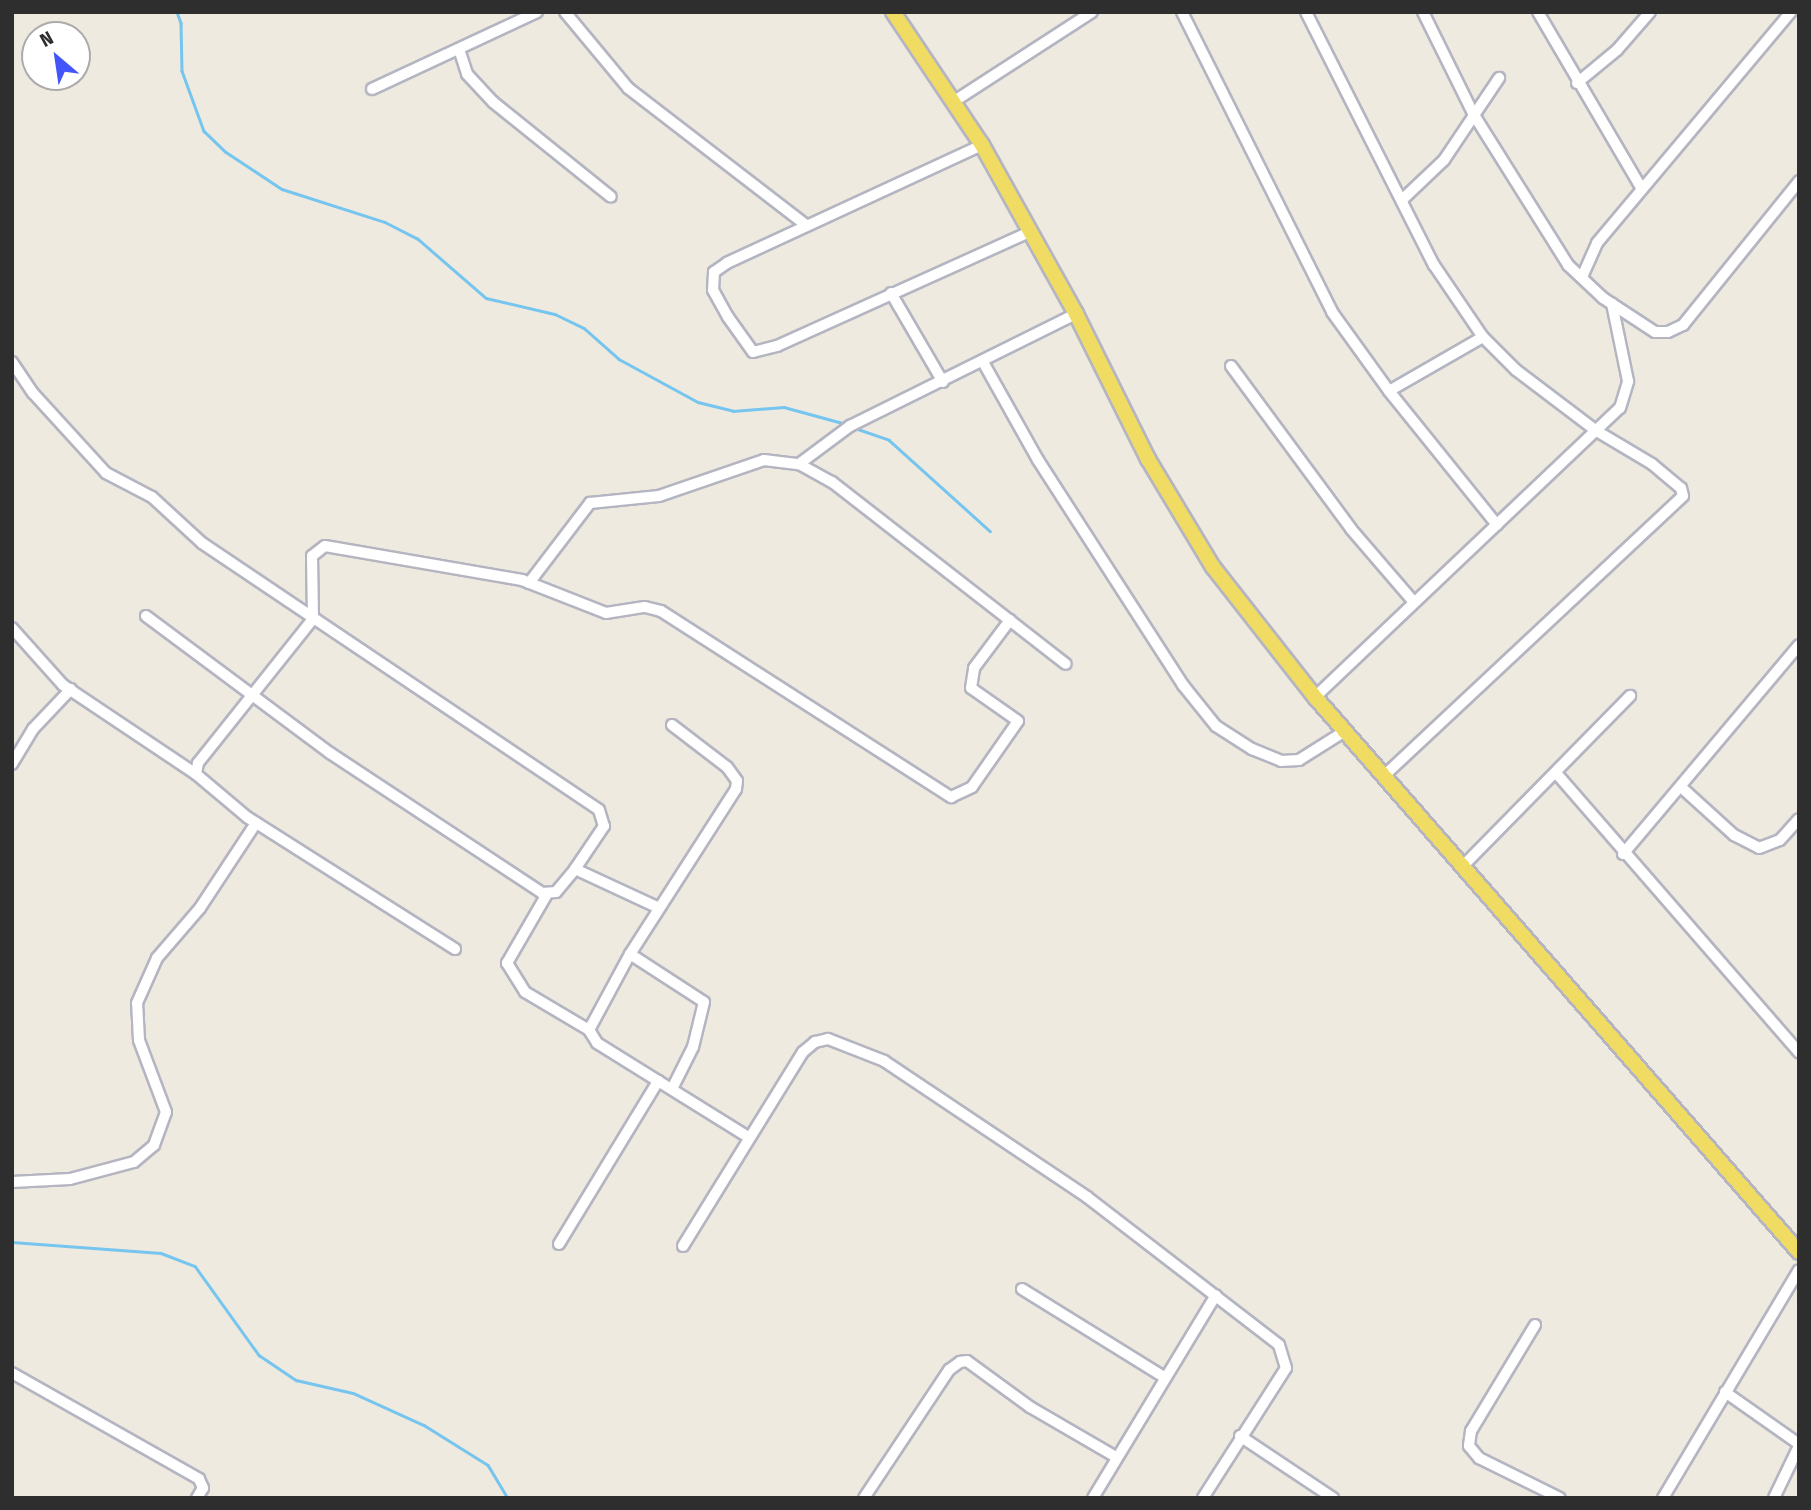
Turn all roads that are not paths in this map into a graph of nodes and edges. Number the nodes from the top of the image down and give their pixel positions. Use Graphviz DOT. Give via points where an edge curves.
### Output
graph roads {
  1 [pos="537,12"];
  2 [pos="565,12"];
  3 [pos="893,12"];
  4 [pos="1092,12"];
  5 [pos="1182,12"];
  6 [pos="1306,12"];
  7 [pos="1423,12"];
  8 [pos="1538,12"];
  9 [pos="1650,12"];
  10 [pos="1791,12"];
  11 [pos="459,49"];
  12 [pos="1499,78"];
  13 [pos="1577,83"];
  14 [pos="372,89"];
  15 [pos="956,100"];
  16 [pos="1474,114"];
  17 [pos="982,145"];
  18 [pos="1799,181"];
  19 [pos="1642,189"];
  20 [pos="611,197"];
  21 [pos="1404,198"];
  22 [pos="806,225"];
  23 [pos="1030,232"];
  24 [pos="1582,278"];
  25 [pos="891,293"];
  26 [pos="1612,304"];
  27 [pos="1076,314"];
  28 [pos="1483,337"];
  29 [pos="12,362"];
  30 [pos="983,362"];
  31 [pos="1231,366"];
  32 [pos="943,382"];
  33 [pos="1389,391"];
  34 [pos="1595,430"];
  35 [pos="799,464"];
  36 [pos="1497,525"];
  37 [pos="528,583"];
  38 [pos="1413,601"];
  39 [pos="146,616"];
  40 [pos="313,619"];
  41 [pos="1010,620"];
  42 [pos="12,628"];
  43 [pos="1799,645"];
  44 [pos="1066,664"];
  45 [pos="71,689"];
  46 [pos="252,696"];
  47 [pos="1630,696"];
  48 [pos="1315,697"];
  49 [pos="672,725"];
  50 [pos="1345,731"];
  51 [pos="12,764"];
  52 [pos="196,774"];
  53 [pos="1557,774"];
  54 [pos="1384,776"];
  55 [pos="1681,787"];
  56 [pos="1799,819"];
  57 [pos="256,823"];
  58 [pos="1623,854"];
  59 [pos="1462,867"];
  60 [pos="575,869"];
  61 [pos="547,894"];
  62 [pos="659,908"];
  63 [pos="455,949"];
  64 [pos="630,954"];
  65 [pos="589,1030"];
  66 [pos="1799,1052"];
  67 [pos="658,1081"];
  68 [pos="672,1089"];
  69 [pos="748,1137"];
  70 [pos="12,1182"];
  71 [pos="559,1244"];
  72 [pos="683,1246"];
  73 [pos="1799,1252"];
  74 [pos="1799,1270"];
  75 [pos="1022,1289"];
  76 [pos="1216,1295"];
  77 [pos="1535,1325"];
  78 [pos="12,1373"];
  79 [pos="1164,1377"];
  80 [pos="1725,1392"];
  81 [pos="1240,1436"];
  82 [pos="1799,1445"];
  83 [pos="1116,1458"];
  84 [pos="1318,1494"];
  85 [pos="197,1498"];
  86 [pos="864,1498"];
  87 [pos="1093,1498"];
  88 [pos="1203,1498"];
  89 [pos="1333,1498"];
  90 [pos="1560,1498"];
  91 [pos="1663,1498"];
  92 [pos="1774,1498"];
  1 -- 11 [label="street"];
  2 -- 22 [label="street" via="628,88"];
  3 -- 15 [label="main road"];
  4 -- 15 [label="street"];
  5 -- 33 [label="street" via="1332,312"];
  6 -- 21 [label="street"];
  7 -- 16 [label="street"];
  8 -- 13 [label="street"];
  9 -- 13 [label="street" via="1617,50"];
  10 -- 19 [label="street"];
  11 -- 14 [label="street"];
  11 -- 20 [label="street" via="467,74 493,102"];
  12 -- 16 [label="street"];
  13 -- 19 [label="street"];
  15 -- 17 [label="main road"];
  16 -- 21 [label="street" via="1444,160"];
  16 -- 24 [label="street" via="1550,238"];
  17 -- 22 [label="street"];
  17 -- 23 [label="main road"];
  18 -- 26 [label="street" via="1683,325 1655,332"];
  19 -- 24 [label="street" via="1597,243"];
  21 -- 28 [label="street" via="1434,265"];
  22 -- 25 [label="street" via="714,272 713,290 740,340 753,352 777,346"];
  23 -- 25 [label="street"];
  23 -- 27 [label="main road"];
  24 -- 26 [label="street"];
  25 -- 32 [label="street"];
  26 -- 34 [label="street" via="1628,381 1620,408"];
  27 -- 30 [label="street"];
  27 -- 48 [label="main road" via="1177,509 1250,617"];
  28 -- 33 [label="street"];
  28 -- 34 [label="street" via="1516,370"];
  29 -- 40 [label="street" via="33,393 106,473 152,497 202,543"];
  30 -- 32 [label="street"];
  30 -- 50 [label="street" via="1046,471 1183,685 1216,726 1281,761 1299,760"];
  31 -- 38 [label="street" via="1351,529"];
  32 -- 35 [label="street" via="850,426"];
  33 -- 36 [label="street"];
  34 -- 36 [label="street"];
  34 -- 54 [label="street" via="1653,464 1681,488 1683,496"];
  35 -- 37 [label="street" via="764,460 659,496 590,502"];
  35 -- 41 [label="street" via="832,482"];
  36 -- 38 [label="street"];
  37 -- 40 [label="street" via="325,546 312,556"];
  37 -- 41 [label="street" via="606,613 645,607 661,611 951,797 972,787 1018,721 971,688 974,668"];
  38 -- 48 [label="street"];
  39 -- 46 [label="street"];
  40 -- 46 [label="street"];
  40 -- 60 [label="street" via="599,810 604,826"];
  41 -- 44 [label="street"];
  42 -- 45 [label="street"];
  43 -- 55 [label="street"];
  45 -- 51 [label="street" via="33,729"];
  45 -- 52 [label="street"];
  46 -- 52 [label="street" via="198,763"];
  46 -- 61 [label="street" via="330,753"];
  47 -- 53 [label="street"];
  48 -- 50 [label="main road"];
  49 -- 62 [label="street" via="737,781"];
  50 -- 54 [label="main road"];
  52 -- 57 [label="street"];
  53 -- 58 [label="street"];
  53 -- 59 [label="street"];
  54 -- 59 [label="main road"];
  55 -- 56 [label="street" via="1734,835 1759,848 1780,840"];
  55 -- 58 [label="street"];
  57 -- 63 [label="street"];
  57 -- 70 [label="street" via="200,908 158,958 137,1003 139,1040 166,1112 154,1145 134,1162 70,1179"];
  58 -- 66 [label="street" via="1665,895 1696,937"];
  59 -- 73 [label="main road"];
  60 -- 61 [label="street" via="556,892"];
  60 -- 62 [label="street"];
  61 -- 65 [label="street" via="507,963 525,992"];
  62 -- 64 [label="street"];
  64 -- 65 [label="street"];
  64 -- 68 [label="street" via="704,1002 693,1047"];
  65 -- 67 [label="street" via="597,1043"];
  67 -- 68 [label="street"];
  67 -- 71 [label="street"];
  68 -- 69 [label="street"];
  69 -- 72 [label="street"];
  69 -- 76 [label="street" via="803,1052 828,1039 884,1061 960,1108"];
  74 -- 80 [label="street"];
  75 -- 79 [label="street"];
  76 -- 79 [label="street"];
  76 -- 81 [label="street" via="1266,1333 1285,1357 1286,1368"];
  77 -- 90 [label="street" via="1471,1431 1469,1446 1479,1458"];
  78 -- 85 [label="street" via="199,1479 203,1488"];
  79 -- 83 [label="street"];
  80 -- 82 [label="street"];
  80 -- 91 [label="street"];
  81 -- 84 [label="street"];
  81 -- 88 [label="street"];
  82 -- 92 [label="street"];
  83 -- 86 [label="street" via="1030,1407 967,1361 960,1362 949,1370"];
  83 -- 87 [label="street"];
  84 -- 89 [label="street"];
}
